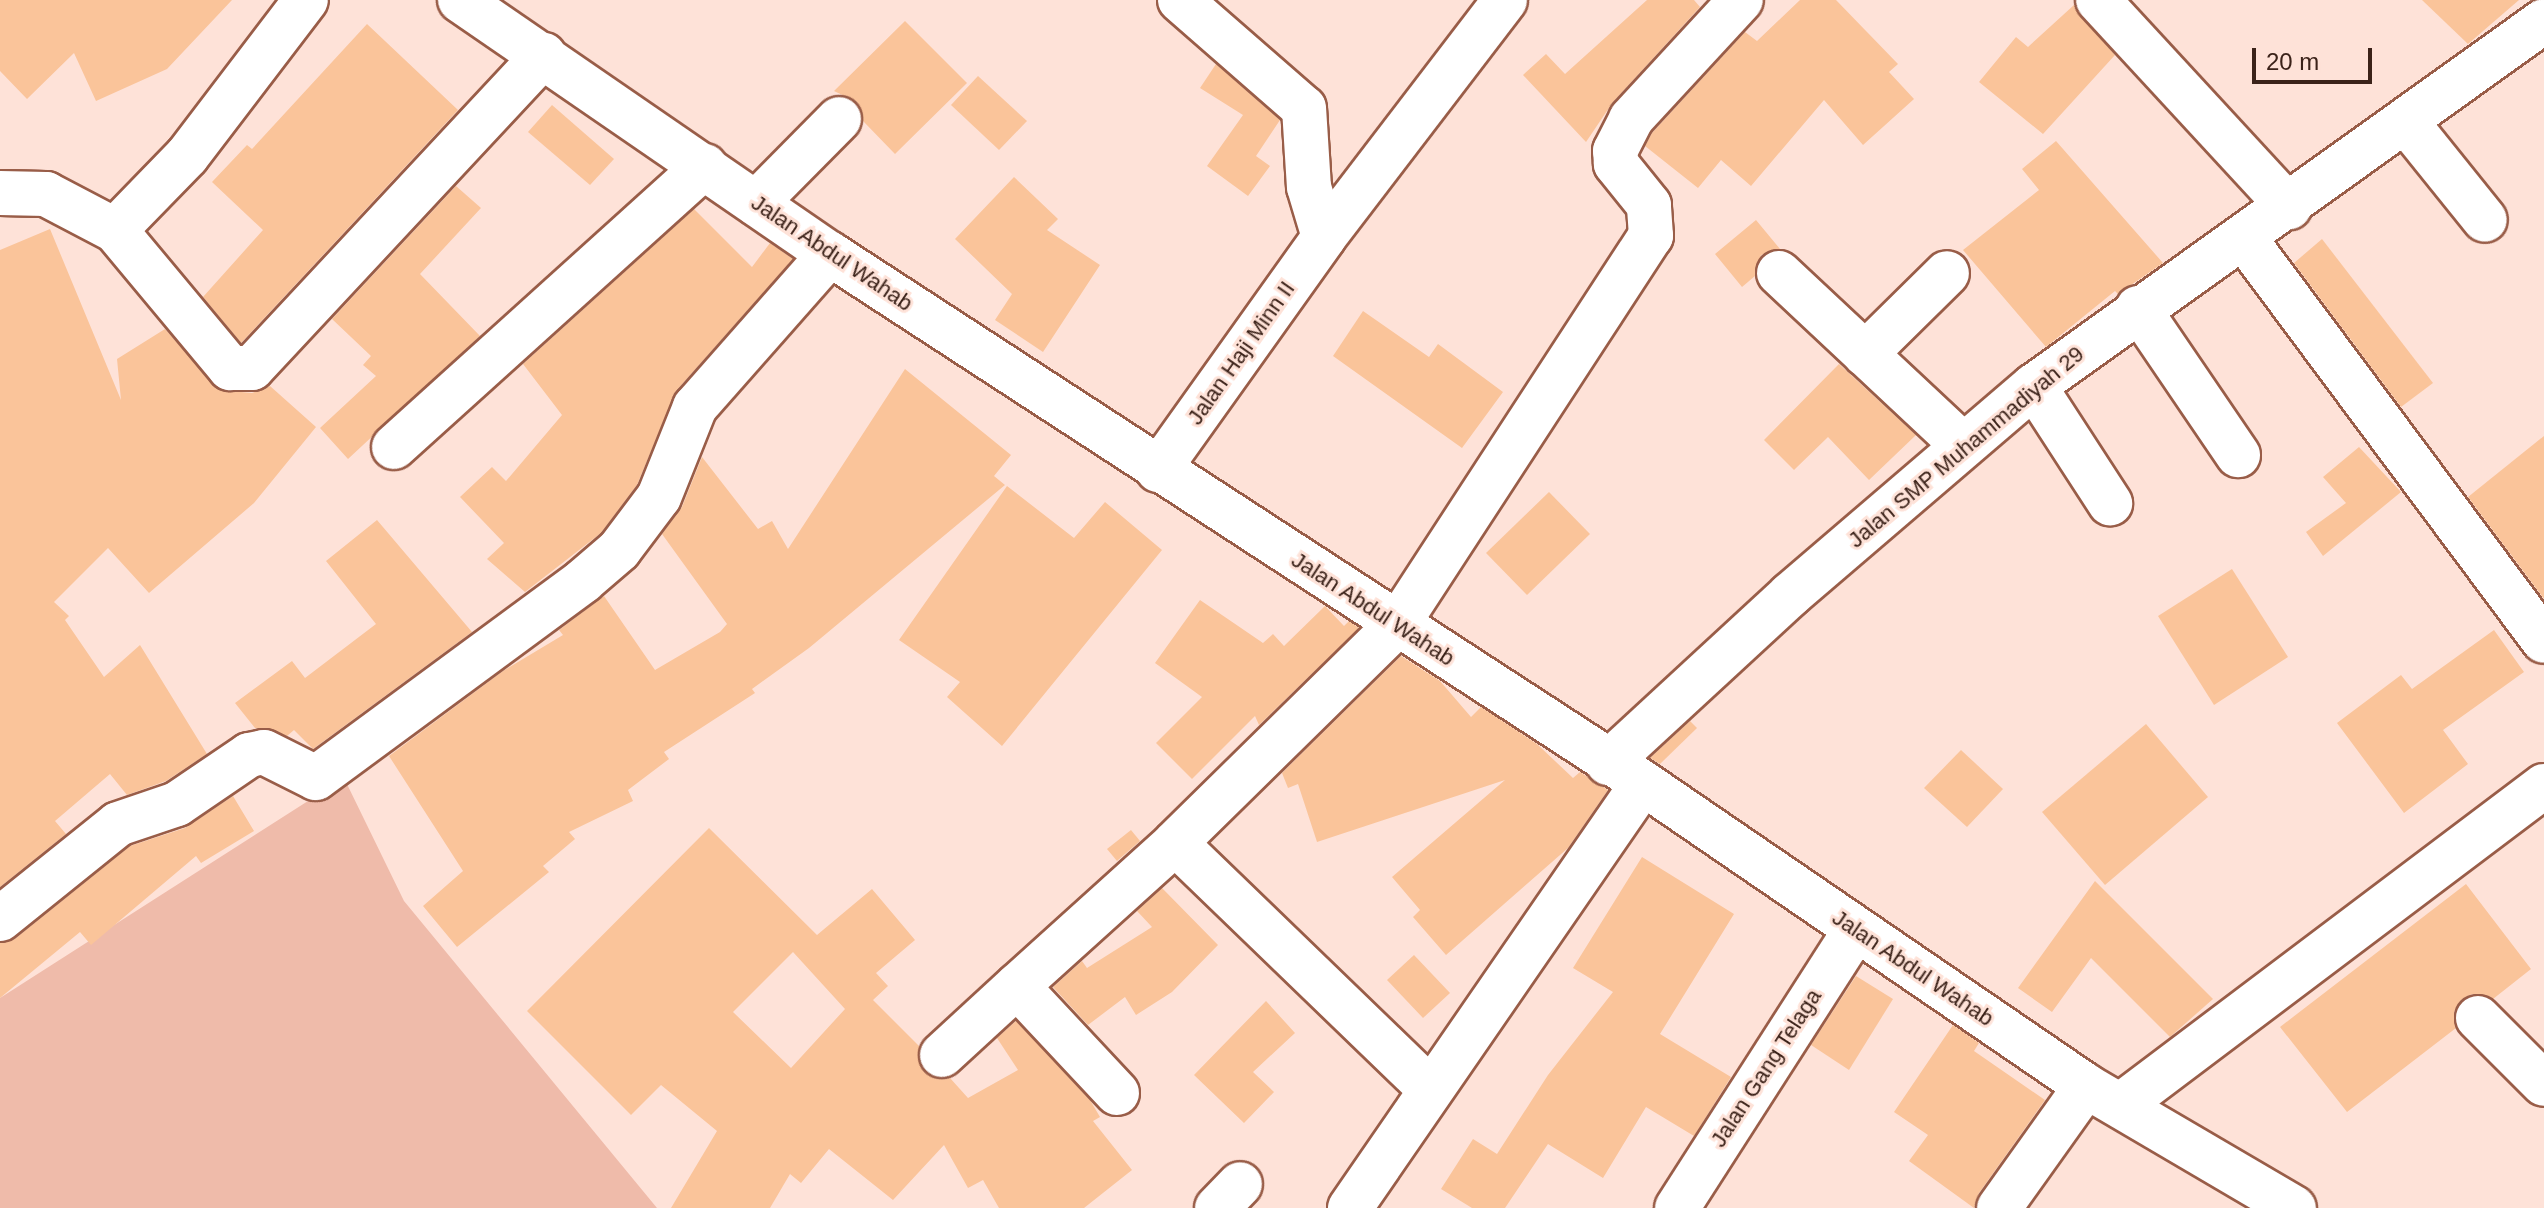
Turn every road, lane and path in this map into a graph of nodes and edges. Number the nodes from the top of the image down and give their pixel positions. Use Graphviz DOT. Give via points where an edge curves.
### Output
graph roads {
  1 [pos="306,0"];
  2 [pos="460,0"];
  3 [pos="1180,0"];
  4 [pos="1505,0"];
  5 [pos="1741,0"];
  6 [pos="2113,5"];
  7 [pos="2544,21"];
  8 [pos="544,55"];
  9 [pos="839,119"];
  10 [pos="2407,123"];
  11 [pos="705,166"];
  12 [pos="0,193"];
  13 [pos="756,203"];
  14 [pos="2289,207"];
  15 [pos="2485,220"];
  16 [pos="115,230"];
  17 [pos="1324,237"];
  18 [pos="2244,238"];
  19 [pos="830,254"];
  20 [pos="1779,273"];
  21 [pos="1947,273"];
  22 [pos="2138,308"];
  23 [pos="1865,354"];
  24 [pos="2034,386"];
  25 [pos="1962,444"];
  26 [pos="394,447"];
  27 [pos="2238,455"];
  28 [pos="1158,470"];
  29 [pos="2110,503"];
  30 [pos="1397,625"];
  31 [pos="2544,641"];
  32 [pos="1625,773"];
  33 [pos="2544,786"];
  34 [pos="1175,843"];
  35 [pos="0,919"];
  36 [pos="1856,929"];
  37 [pos="1017,986"];
  38 [pos="2478,1018"];
  39 [pos="942,1055"];
  40 [pos="2544,1084"];
  41 [pos="1430,1089"];
  42 [pos="1117,1093"];
  43 [pos="2103,1096"];
  44 [pos="2236,1194"];
  45 [pos="1350,1208"];
  46 [pos="1677,1208"];
  47 [pos="1999,1208"];
  48 [pos="2294,1208"];
  1 -- 16 [label="street" via="187,156"];
  2 -- 8 [label="street, Jalan Abdul Wahab"];
  3 -- 17 [label="street" via="1304,108 1309,187"];
  4 -- 17 [label="street, Jalan Haji Minn II"];
  5 -- 30 [label="street" via="1631,119 1615,151 1616,164 1649,205 1651,236"];
  6 -- 14 [label="street"];
  7 -- 10 [label="street, Jalan SMP Muhammadiyah 29"];
  8 -- 11 [label="street, Jalan Abdul Wahab"];
  8 -- 16 [label="street" via="252,368 230,368"];
  9 -- 13 [label="street"];
  10 -- 14 [label="street, Jalan SMP Muhammadiyah 29"];
  10 -- 15 [label="street"];
  11 -- 13 [label="street, Jalan Abdul Wahab"];
  11 -- 26 [label="street"];
  12 -- 16 [label="street" via="46,194"];
  13 -- 19 [label="street, Jalan Abdul Wahab"];
  14 -- 18 [label="street, Jalan SMP Muhammadiyah 29"];
  17 -- 28 [label="street, Jalan Haji Minn II"];
  18 -- 22 [label="street, Jalan SMP Muhammadiyah 29"];
  18 -- 31 [label="street"];
  19 -- 28 [label="street, Jalan Abdul Wahab"];
  19 -- 35 [label="street" via="695,407 659,497 619,550 583,581 316,778 264,752 249,755 177,804 118,824"];
  20 -- 23 [label="street"];
  21 -- 23 [label="street"];
  22 -- 24 [label="street, Jalan SMP Muhammadiyah 29"];
  22 -- 27 [label="street"];
  23 -- 25 [label="street"];
  24 -- 25 [label="street, Jalan SMP Muhammadiyah 29"];
  24 -- 29 [label="street"];
  25 -- 32 [label="street, Jalan SMP Muhammadiyah 29"];
  28 -- 30 [label="street, Jalan Abdul Wahab"];
  30 -- 32 [label="street, Jalan Abdul Wahab"];
  30 -- 34 [label="street"];
  32 -- 36 [label="street, Jalan Abdul Wahab"];
  32 -- 41 [label="street, Jalan SMP Muhammadiyah 29"];
  33 -- 43 [label="street"];
  34 -- 37 [label="street"];
  34 -- 41 [label="street"];
  36 -- 43 [label="street, Jalan Abdul Wahab"];
  36 -- 46 [label="street, Jalan Gang Telaga"];
  37 -- 39 [label="street"];
  37 -- 42 [label="street"];
  38 -- 40 [label="street"];
  41 -- 45 [label="street, Jalan SMP Muhammadiyah 29"];
  43 -- 44 [label="street, Jalan Abdul Wahab"];
  43 -- 47 [label="street"];
  44 -- 48 [label="street, Jalan Abdul Wahab"];
}
